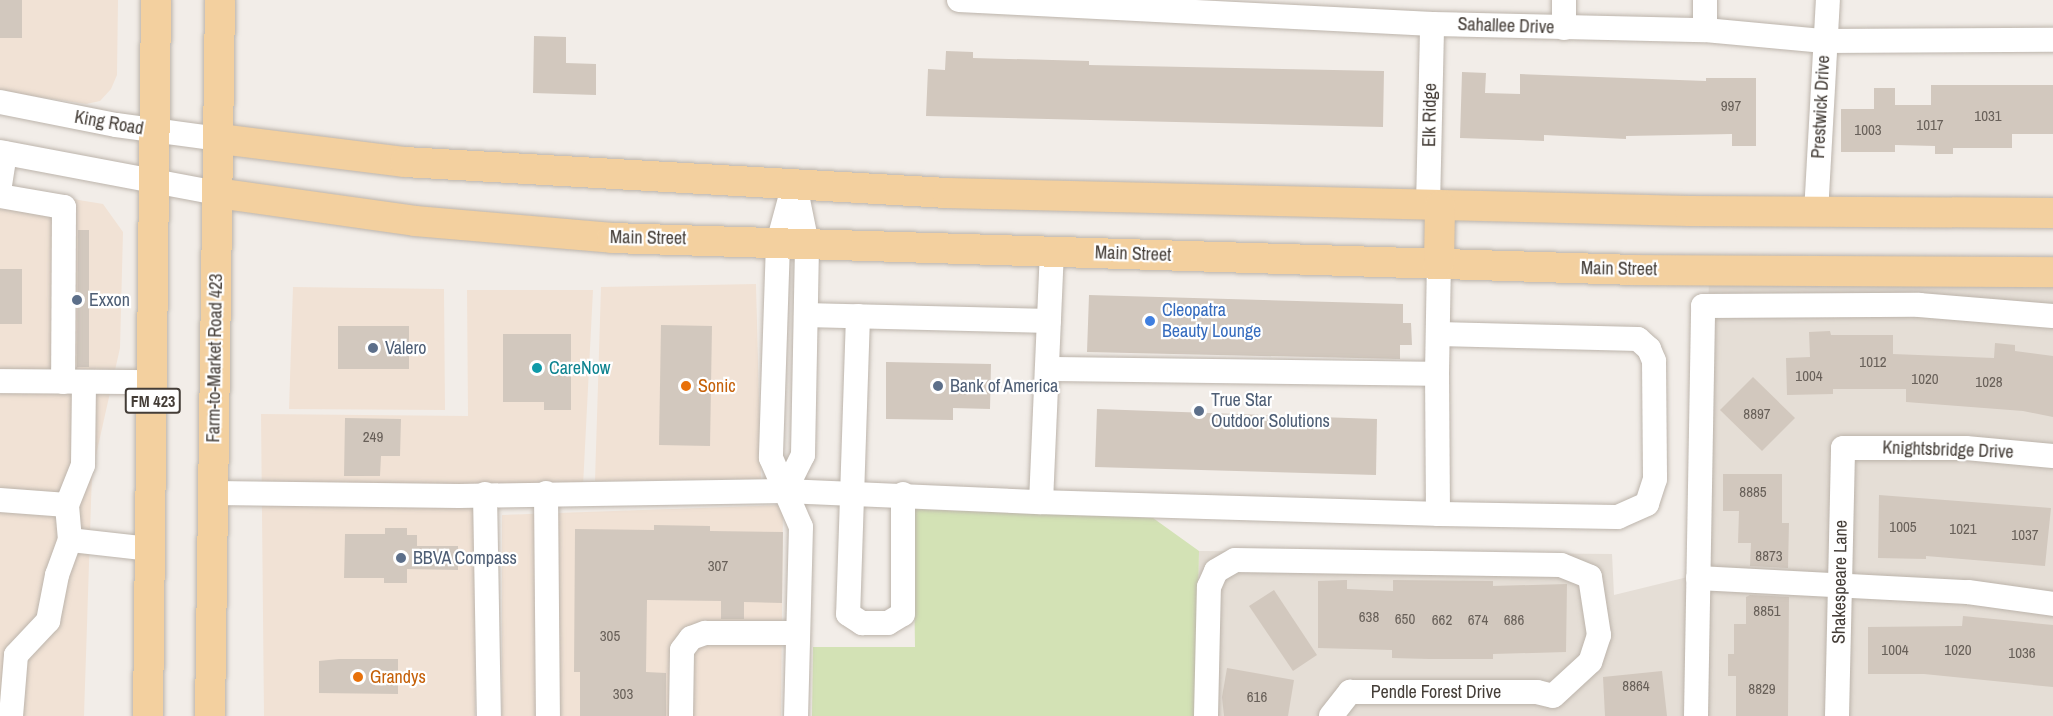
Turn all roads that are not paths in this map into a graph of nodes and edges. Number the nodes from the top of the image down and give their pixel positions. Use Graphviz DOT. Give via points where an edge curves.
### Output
graph roads {
  1 [pos="156,0"];
  2 [pos="220,0"];
  3 [pos="959,0"];
  4 [pos="1564,0"];
  5 [pos="1705,0"];
  6 [pos="1828,0"];
  7 [pos="1432,24"];
  8 [pos="1564,28"];
  9 [pos="1705,30"];
  10 [pos="2053,40"];
  11 [pos="1824,41"];
  12 [pos="0,102"];
  13 [pos="156,131"];
  14 [pos="220,139"];
  15 [pos="2,152"];
  16 [pos="156,180"];
  17 [pos="795,184"];
  18 [pos="0,185"];
  19 [pos="217,193"];
  20 [pos="0,196"];
  21 [pos="1434,206"];
  22 [pos="1816,213"];
  23 [pos="2053,213"];
  24 [pos="793,244"];
  25 [pos="1052,252"];
  26 [pos="1439,264"];
  27 [pos="2053,272"];
  28 [pos="806,315"];
  29 [pos="858,316"];
  30 [pos="2053,316"];
  31 [pos="1049,321"];
  32 [pos="1438,334"];
  33 [pos="1047,369"];
  34 [pos="1437,374"];
  35 [pos="0,381"];
  36 [pos="74,382"];
  37 [pos="153,382"];
  38 [pos="1843,448"];
  39 [pos="2053,456"];
  40 [pos="785,491"];
  41 [pos="214,493"];
  42 [pos="546,493"];
  43 [pos="853,493"];
  44 [pos="485,494"];
  45 [pos="903,494"];
  46 [pos="0,500"];
  47 [pos="1041,502"];
  48 [pos="67,505"];
  49 [pos="1438,514"];
  50 [pos="70,540"];
  51 [pos="150,549"];
  52 [pos="1698,578"];
  53 [pos="1840,588"];
  54 [pos="2053,604"];
  55 [pos="798,633"];
  56 [pos="11,647"];
  57 [pos="1558,706"];
  58 [pos="11,716"];
  59 [pos="148,716"];
  60 [pos="210,716"];
  61 [pos="489,716"];
  62 [pos="548,716"];
  63 [pos="681,716"];
  64 [pos="796,716"];
  65 [pos="1206,716"];
  66 [pos="1331,716"];
  67 [pos="1696,716"];
  68 [pos="1839,716"];
  1 -- 13 [label="main road, FM 423"];
  2 -- 14 [label="main road, Farm-to-Market Road 423"];
  3 -- 7 [label="street, Sahallee Drive"];
  4 -- 8 [label="street"];
  5 -- 9 [label="street"];
  6 -- 11 [label="street, Prestwick Drive"];
  7 -- 8 [label="street, Sahallee Drive"];
  7 -- 21 [label="street, Elk Ridge"];
  8 -- 9 [label="street, Sahallee Drive"];
  9 -- 11 [label="street, Sahallee Drive"];
  10 -- 11 [label="street, Sahallee Drive"];
  11 -- 22 [label="street, Prestwick Drive"];
  12 -- 13 [label="street, King Road"];
  13 -- 14 [label="street, King Road"];
  13 -- 16 [label="main road, FM 423"];
  14 -- 17 [label="main road" via="405,162"];
  14 -- 19 [label="main road, Farm-to-Market Road 423"];
  15 -- 16 [label="street"];
  15 -- 18 [label="street"];
  16 -- 19 [label="street"];
  16 -- 37 [label="main road, FM 423"];
  17 -- 21 [label="main road" via="947,193"];
  17 -- 24 [label="street"];
  19 -- 24 [label="main road, Main Street" via="522,232"];
  19 -- 41 [label="main road, Farm-to-Market Road 423"];
  20 -- 36 [label="street" via="64,207"];
  21 -- 22 [label="main road"];
  21 -- 26 [label="main road"];
  22 -- 23 [label="main road"];
  24 -- 25 [label="main road, Main Street"];
  24 -- 28 [label="street"];
  24 -- 40 [label="street" via="771,458"];
  25 -- 26 [label="main road, Main Street"];
  25 -- 31 [label="street"];
  26 -- 27 [label="main road, Main Street" via="1655,270"];
  26 -- 32 [label="street"];
  28 -- 29 [label="street"];
  28 -- 40 [label="street" via="803,455"];
  29 -- 31 [label="street"];
  29 -- 43 [label="street"];
  30 -- 52 [label="street" via="1918,305 1702,306"];
  31 -- 33 [label="street"];
  32 -- 34 [label="street"];
  32 -- 49 [label="street" via="1638,339 1649,349 1653,361 1655,479 1647,504 1617,517"];
  33 -- 34 [label="street"];
  33 -- 47 [label="street"];
  34 -- 49 [label="street"];
  35 -- 36 [label="street"];
  36 -- 37 [label="street"];
  36 -- 48 [label="street" via="83,465"];
  37 -- 51 [label="main road, FM 423"];
  38 -- 39 [label="street, Knightsbridge Drive" via="1966,448"];
  38 -- 53 [label="street, Shakespeare Lane"];
  40 -- 42 [label="street"];
  40 -- 43 [label="street"];
  40 -- 55 [label="street" via="801,526"];
  41 -- 44 [label="street"];
  41 -- 60 [label="main road, Farm-to-Market Road 423"];
  42 -- 44 [label="street"];
  42 -- 62 [label="street"];
  43 -- 45 [label="street"];
  43 -- 45 [label="street" via="848,614 862,623 888,623 903,614"];
  44 -- 61 [label="street"];
  45 -- 47 [label="street"];
  46 -- 48 [label="street"];
  47 -- 49 [label="street"];
  48 -- 50 [label="street"];
  50 -- 51 [label="street"];
  50 -- 56 [label="street" via="57,575 48,621 39,635"];
  51 -- 59 [label="main road, FM 423"];
  52 -- 53 [label="street" via="1802,582"];
  52 -- 67 [label="street"];
  53 -- 54 [label="street" via="1968,592"];
  53 -- 68 [label="street, Shakespeare Lane"];
  55 -- 63 [label="street" via="705,633 691,638 681,650"];
  55 -- 64 [label="street"];
  56 -- 58 [label="street" via="16,655"];
  57 -- 65 [label="street" via="1590,662 1599,635 1590,577 1561,565 1234,560 1216,571 1209,587"];
  57 -- 66 [label="street, Pendle Forest Drive" via="1537,692 1350,692"];
}
